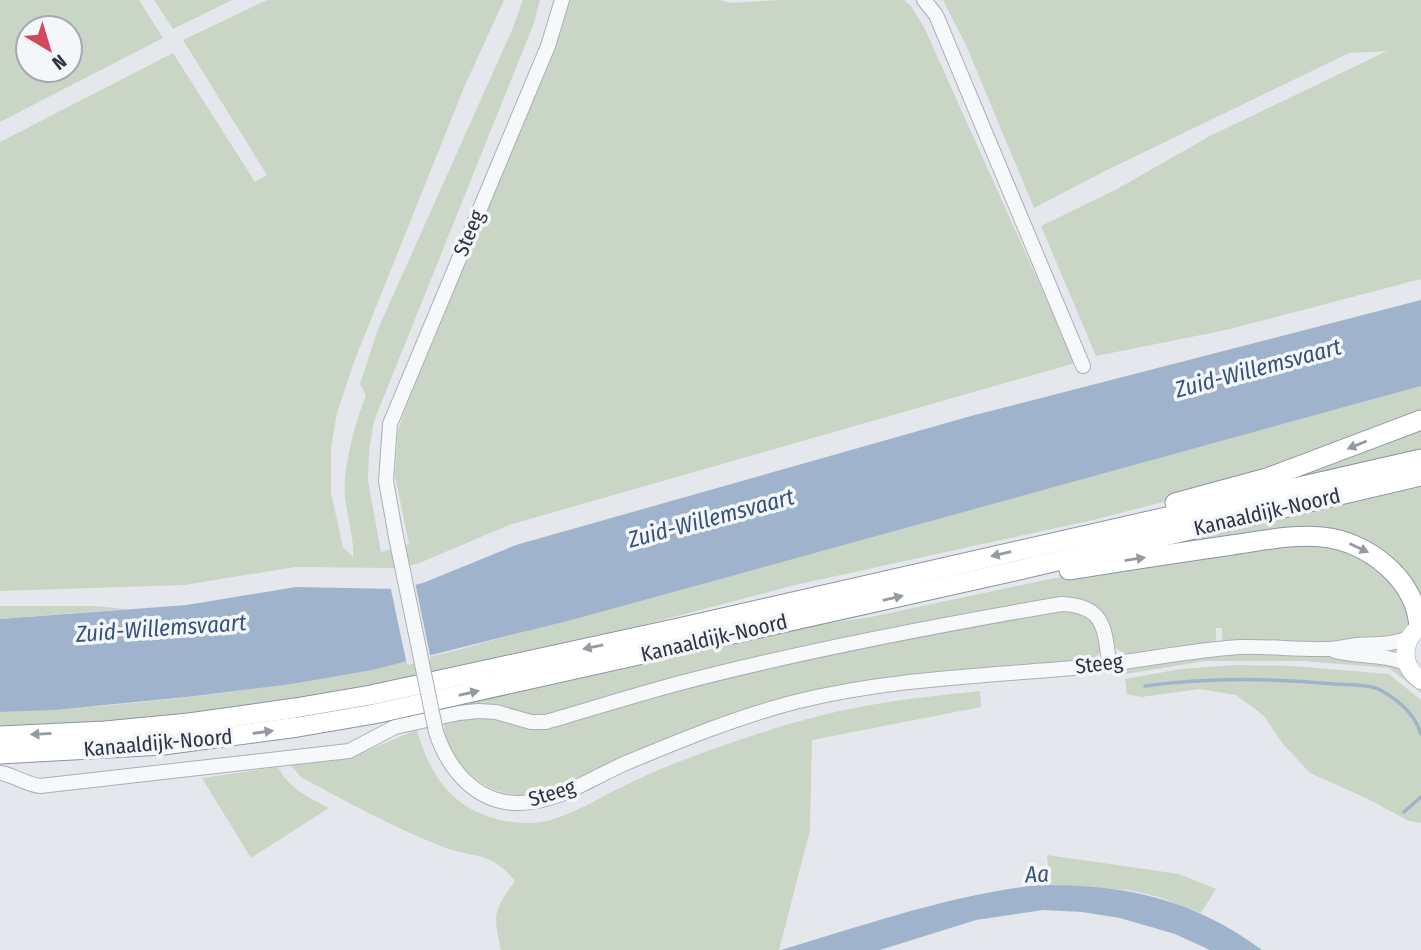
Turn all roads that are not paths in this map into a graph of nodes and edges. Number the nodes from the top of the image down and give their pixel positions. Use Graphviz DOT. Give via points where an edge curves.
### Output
graph roads {
  1 [pos="562,0"];
  2 [pos="924,0"];
  3 [pos="1083,366"];
  4 [pos="1421,420"];
  5 [pos="1421,459"];
  6 [pos="1421,475"];
  7 [pos="1068,539"];
  8 [pos="1019,570"];
  9 [pos="1417,630"];
  10 [pos="1327,649"];
  11 [pos="1109,664"];
  12 [pos="1407,664"];
  13 [pos="1421,680"];
  14 [pos="0,736"];
  15 [pos="0,754"];
  16 [pos="0,773"];
  1 -- 11 [label="street, Steeg, bridge" via="548,46 390,424 386,481 396,537 436,732 442,753 456,774 500,800 536,802 710,729 796,702 932,679"];
  2 -- 3 [label="street" via="936,15"];
  4 -- 7 [label="highway, one-way" via="1267,478 1129,515"];
  5 -- 7 [label="highway, Kanaaldijk-Noord"];
  6 -- 8 [label="highway, Kanaaldijk-Noord"];
  7 -- 14 [label="highway, Kanaaldijk-Noord, one-way" via="371,695 189,723"];
  8 -- 9 [label="highway, one-way" via="1060,571 1290,537 1333,538 1362,549 1396,575 1419,613"];
  15 -- 8 [label="highway, Kanaaldijk-Noord, one-way" via="186,742 374,714"];
  9 -- 10 [label="street, Steeg" via="1397,643"];
  9 -- 12 [label="main road" via="1405,651"];
  10 -- 11 [label="street, Steeg" via="1243,647"];
  10 -- 12 [label="street, Steeg" via="1394,658"];
  11 -- 16 [label="street, Kanaaldijk-Noord" via="1106,635 1097,615 1080,604 1061,604 815,651 679,683 546,722 478,711 395,727 349,751 40,786"];
  12 -- 13 [label="main road"];
}
